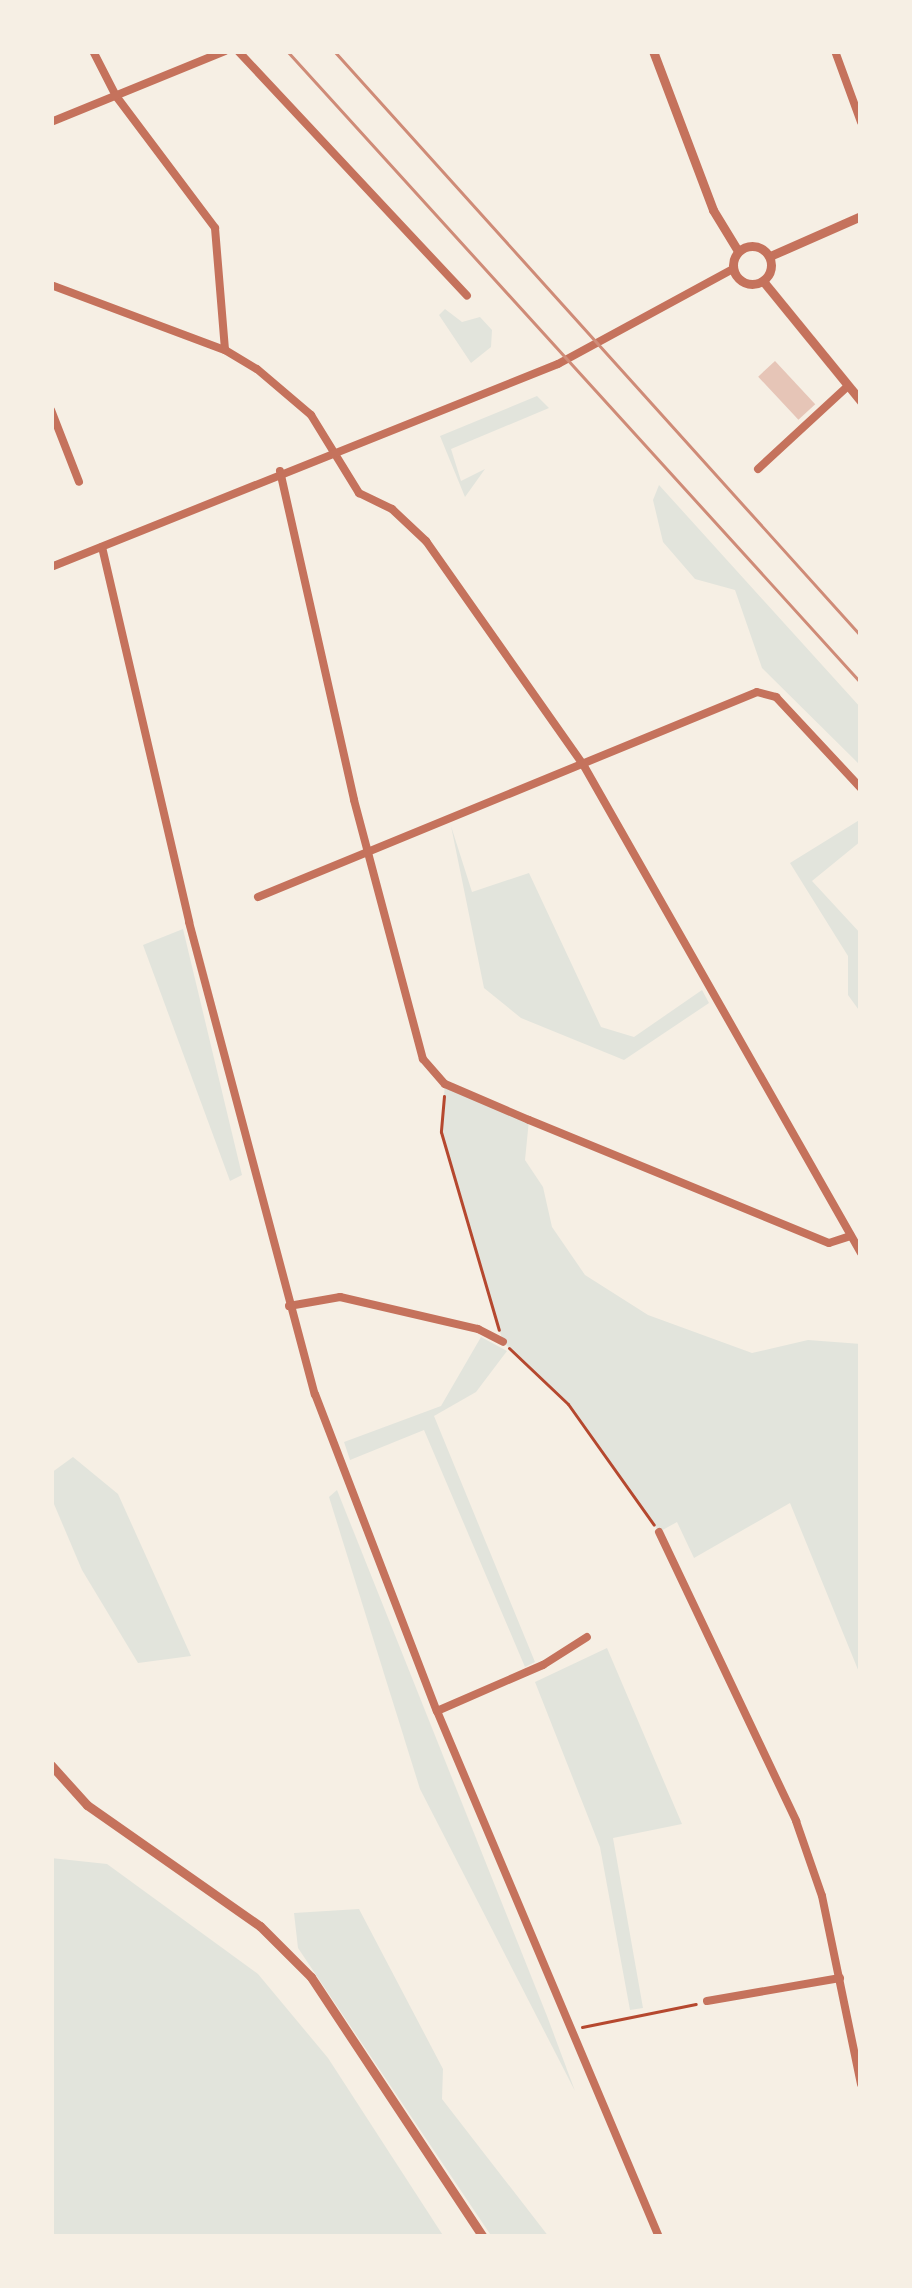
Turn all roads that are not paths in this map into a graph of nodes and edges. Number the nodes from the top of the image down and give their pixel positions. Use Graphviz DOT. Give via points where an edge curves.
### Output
graph roads {
  1 [pos="93,51"];
  2 [pos="225,51"];
  3 [pos="238,51"];
  4 [pos="653,51"];
  5 [pos="836,51"];
  6 [pos="116,96"];
  7 [pos="51,122"];
  8 [pos="861,122"];
  9 [pos="861,216"];
  10 [pos="738,251"];
  11 [pos="770,256"];
  12 [pos="733,269"];
  13 [pos="763,281"];
  14 [pos="51,285"];
  15 [pos="466,296"];
  16 [pos="225,350"];
  17 [pos="848,386"];
  18 [pos="861,400"];
  19 [pos="51,410"];
  20 [pos="335,450"];
  21 [pos="758,469"];
  22 [pos="280,471"];
  23 [pos="79,482"];
  24 [pos="102,547"];
  25 [pos="51,567"];
  26 [pos="584,766"];
  27 [pos="861,788"];
  28 [pos="369,854"];
  29 [pos="257,897"];
  30 [pos="851,1236"];
  31 [pos="861,1253"];
  32 [pos="289,1306"];
  33 [pos="503,1342"];
  34 [pos="659,1532"];
  35 [pos="587,1637"];
  36 [pos="437,1711"];
  37 [pos="51,1765"];
  38 [pos="840,1978"];
  39 [pos="707,2001"];
  40 [pos="861,2084"];
  41 [pos="483,2237"];
  42 [pos="659,2237"];
  1 -- 6 [label="street"];
  2 -- 6 [label="street"];
  3 -- 15 [label="street"];
  4 -- 10 [label="street" via="713,210"];
  5 -- 8 [label="street"];
  6 -- 7 [label="street"];
  6 -- 16 [label="street" via="214,229"];
  9 -- 11 [label="street"];
  10 -- 11 [label="street" via="755,245"];
  10 -- 12 [label="street"];
  11 -- 13 [label="street"];
  12 -- 13 [label="street" via="743,282"];
  12 -- 20 [label="street" via="558,364"];
  13 -- 17 [label="street"];
  14 -- 16 [label="street"];
  16 -- 20 [label="street" via="288,392"];
  17 -- 18 [label="street"];
  17 -- 21 [label="street"];
  19 -- 23 [label="street"];
  20 -- 22 [label="street"];
  20 -- 26 [label="street" via="359,493 392,508 426,541"];
  22 -- 24 [label="street"];
  22 -- 28 [label="street"];
  24 -- 25 [label="street"];
  24 -- 32 [label="street"];
  26 -- 27 [label="street" via="757,692 776,697"];
  26 -- 28 [label="street"];
  26 -- 30 [label="street"];
  28 -- 29 [label="street"];
  28 -- 30 [label="street" via="423,1059 445,1084 829,1243"];
  30 -- 31 [label="street"];
  32 -- 33 [label="street" via="340,1297"];
  32 -- 36 [label="street"];
  34 -- 38 [label="street" via="796,1821"];
  35 -- 36 [label="street"];
  36 -- 42 [label="street"];
  37 -- 41 [label="street" via="87,1805 260,1926 311,1977 356,2034"];
  38 -- 39 [label="street"];
  38 -- 40 [label="street"];
}
